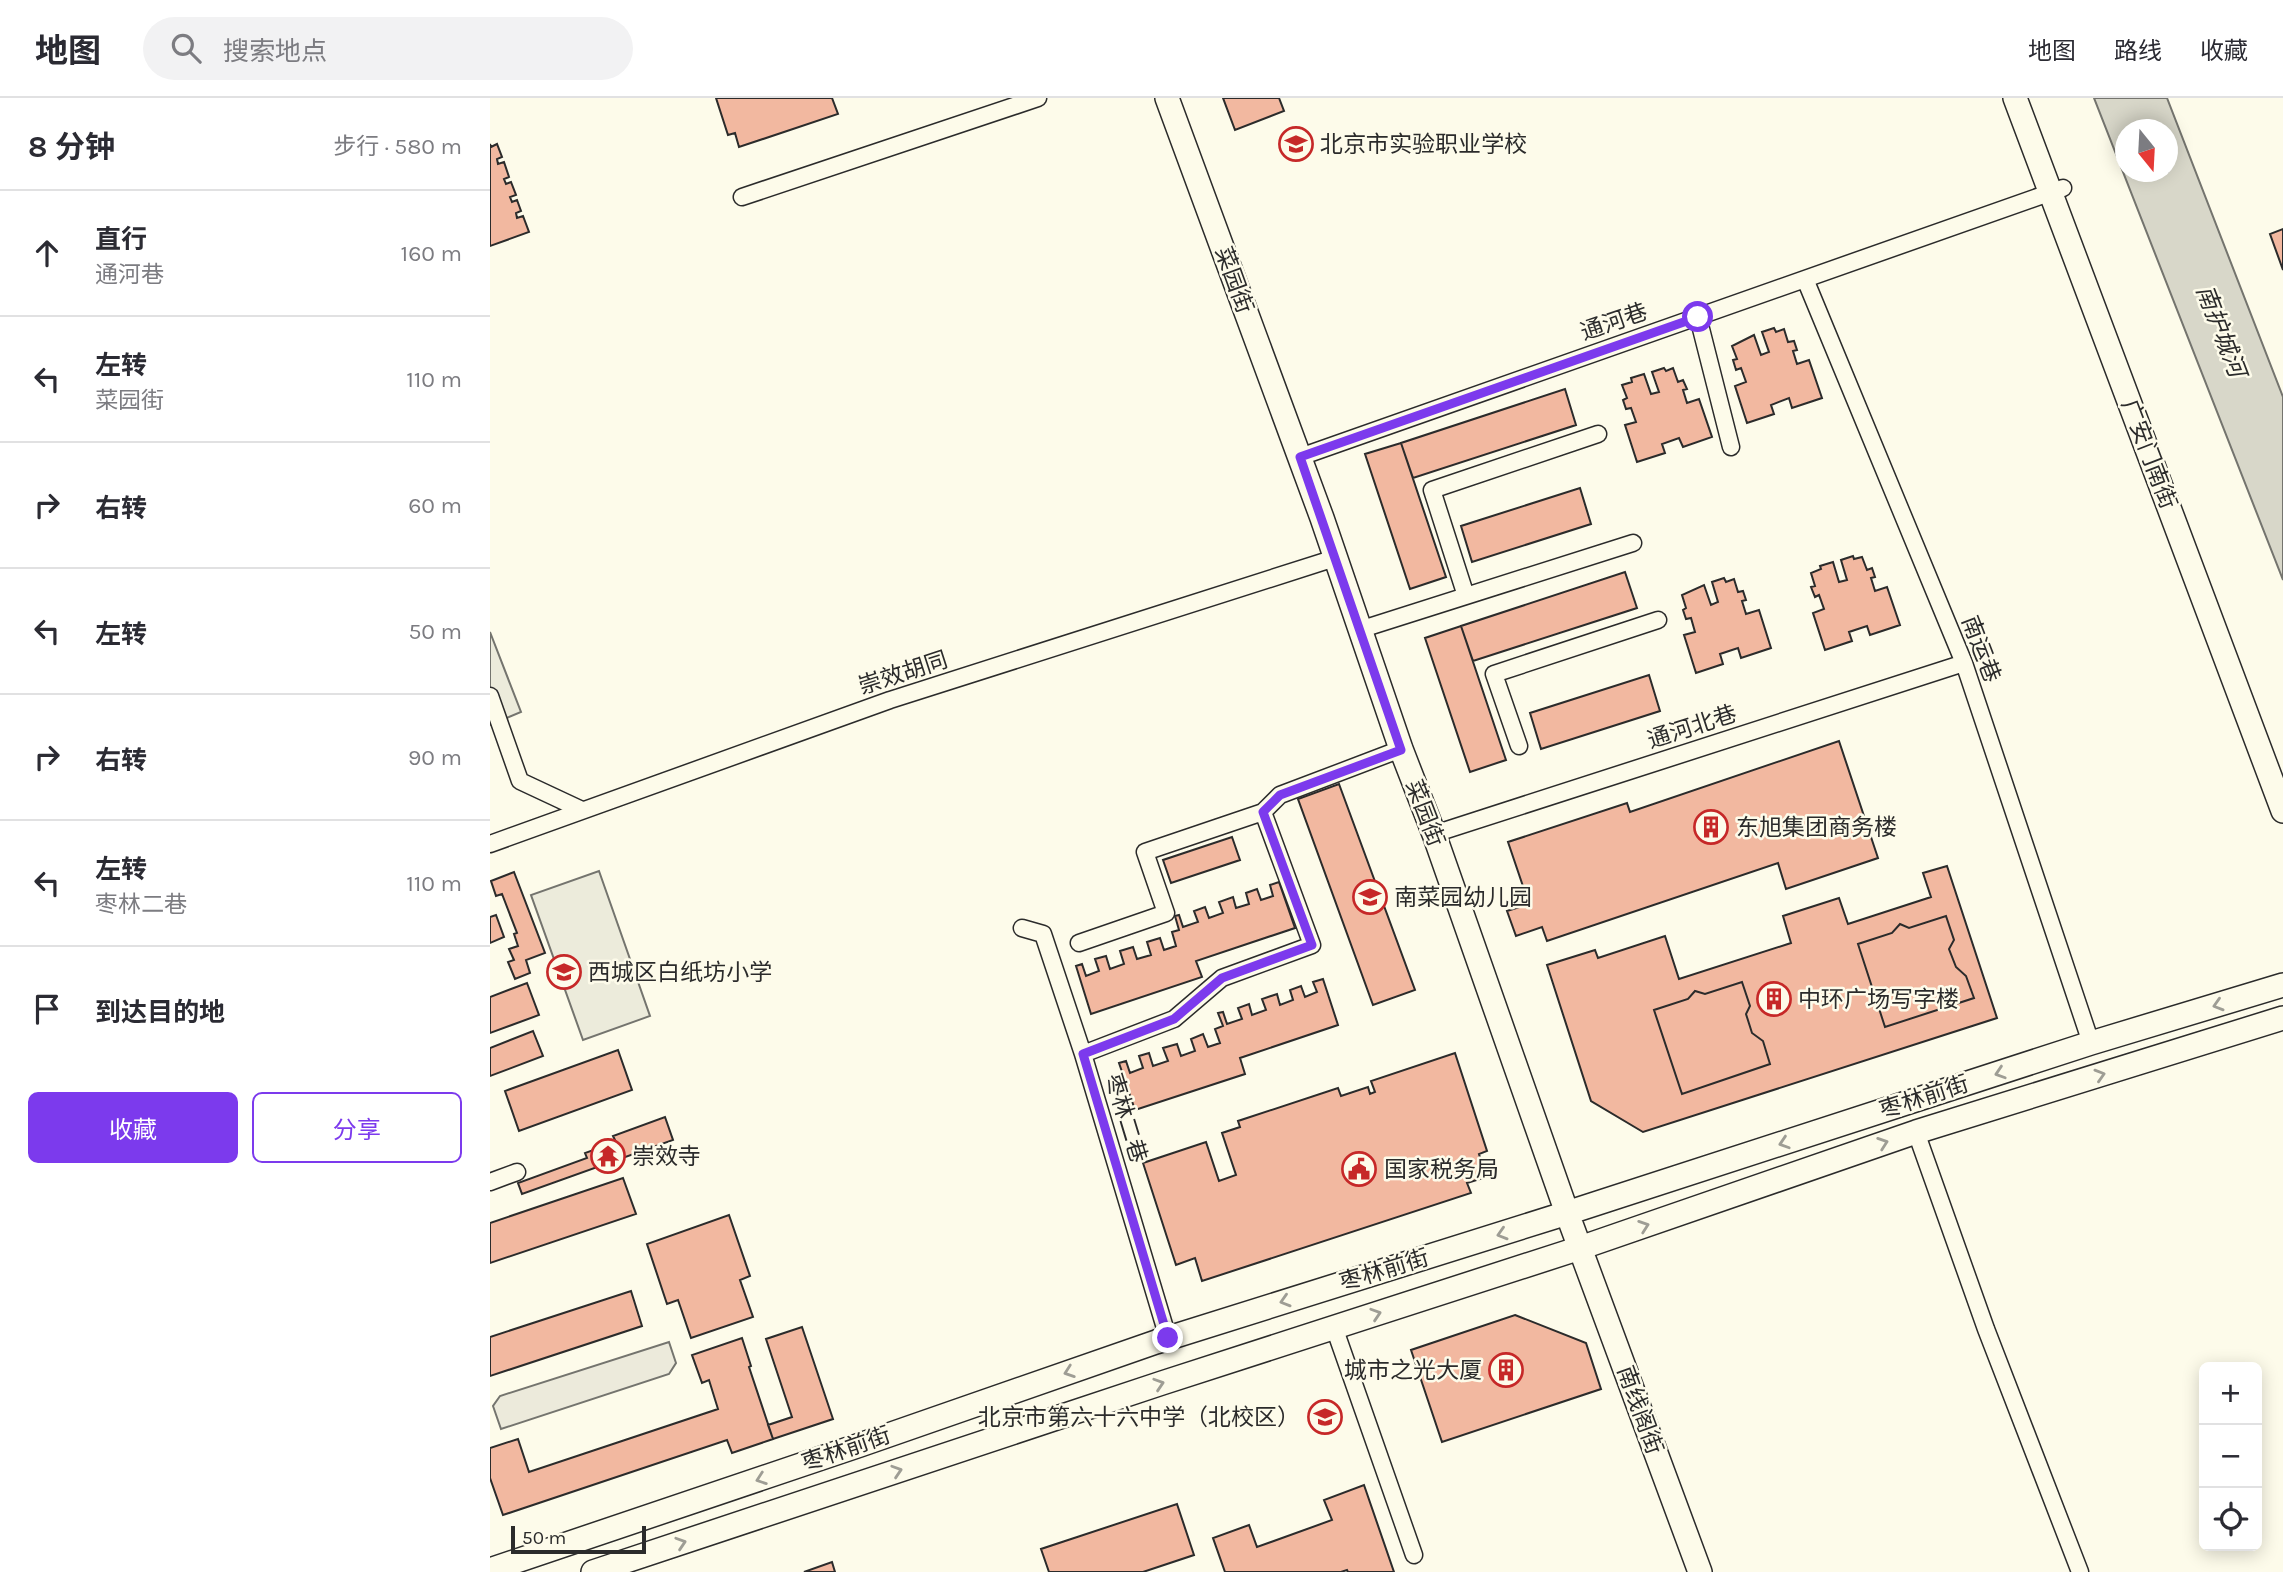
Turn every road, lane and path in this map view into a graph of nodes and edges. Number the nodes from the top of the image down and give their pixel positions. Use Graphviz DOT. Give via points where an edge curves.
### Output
graph roads {
  1 [pos="1038,98"];
  2 [pos="1167,98"];
  3 [pos="2015,98"];
  4 [pos="2029,98"];
  5 [pos="2057,190"];
  6 [pos="741,197"];
  7 [pos="1805,279"];
  8 [pos="1698,317"];
  9 [pos="1598,434"];
  10 [pos="1731,447"];
  11 [pos="1300,457"];
  12 [pos="1633,543"];
  13 [pos="1335,558"];
  14 [pos="1466,596"];
  15 [pos="1658,620"];
  16 [pos="1359,630"];
  17 [pos="1964,663"];
  18 [pos="490,696"];
  19 [pos="1519,746"];
  20 [pos="1401,750"];
  21 [pos="2283,770"];
  22 [pos="582,810"];
  23 [pos="2283,811"];
  24 [pos="1263,812"];
  25 [pos="1434,834"];
  26 [pos="490,844"];
  27 [pos="1022,928"];
  28 [pos="1079,943"];
  29 [pos="2283,985"];
  30 [pos="2283,1018"];
  31 [pos="2091,1043"];
  32 [pos="1083,1054"];
  33 [pos="1916,1132"];
  34 [pos="517,1172"];
  35 [pos="490,1182"];
  36 [pos="1567,1213"];
  37 [pos="1580,1248"];
  38 [pos="1334,1327"];
  39 [pos="1168,1338"];
  40 [pos="1414,1555"];
  41 [pos="490,1570"];
  42 [pos="593,1572"];
  43 [pos="1700,1572"];
  44 [pos="2080,1572"];
  1 -- 6 [label="street"];
  2 -- 11 [label="main road, 菜园街"];
  3 -- 5 [label="main road, 广安门南街"];
  4 -- 5 [label="main road, 广安门南街"];
  5 -- 7 [label="street, 通河巷"];
  5 -- 21 [label="main road, 广安门南街"];
  5 -- 23 [label="main road, 广安门南街"];
  7 -- 8 [label="street, 通河巷"];
  7 -- 17 [label="street, 南运巷"];
  8 -- 10 [label="street"];
  8 -- 11 [label="street, 通河巷"];
  9 -- 14 [label="street" via="1432,489"];
  11 -- 13 [label="main road, 菜园街"];
  12 -- 14 [label="street"];
  13 -- 16 [label="main road, 菜园街"];
  13 -- 22 [label="street, 崇效胡同" via="890,700"];
  14 -- 16 [label="street"];
  15 -- 19 [label="street" via="1494,674"];
  16 -- 20 [label="main road, 菜园街"];
  17 -- 25 [label="street, 通河北巷"];
  17 -- 31 [label="street, 南运巷"];
  18 -- 22 [label="street" via="520,781"];
  20 -- 24 [label="street" via="1280,795"];
  20 -- 25 [label="main road, 菜园街"];
  22 -- 26 [label="street, 崇效胡同"];
  24 -- 28 [label="street" via="1145,852 1166,913"];
  24 -- 32 [label="street" via="1312,945 1222,978 1174,1019"];
  25 -- 36 [label="main road, 菜园街"];
  27 -- 32 [label="street, 枣林二巷" via="1044,934"];
  29 -- 31 [label="main road, 枣林前街, one-way"];
  33 -- 30 [label="main road, 枣林前街, one-way"];
  31 -- 36 [label="main road, 枣林前街, one-way"];
  32 -- 39 [label="street, 枣林二巷"];
  37 -- 33 [label="main road, 枣林前街, one-way"];
  33 -- 44 [label="street"];
  34 -- 35 [label="street"];
  36 -- 37 [label="main road, 菜园街"];
  36 -- 39 [label="main road, 枣林前街, one-way"];
  38 -- 37 [label="main road, 枣林前街, one-way"];
  37 -- 43 [label="main road, 南线阁街"];
  38 -- 40 [label="street"];
  42 -- 38 [label="main road, 枣林前街, one-way"];
  39 -- 41 [label="main road, 枣林前街, one-way"];
}
